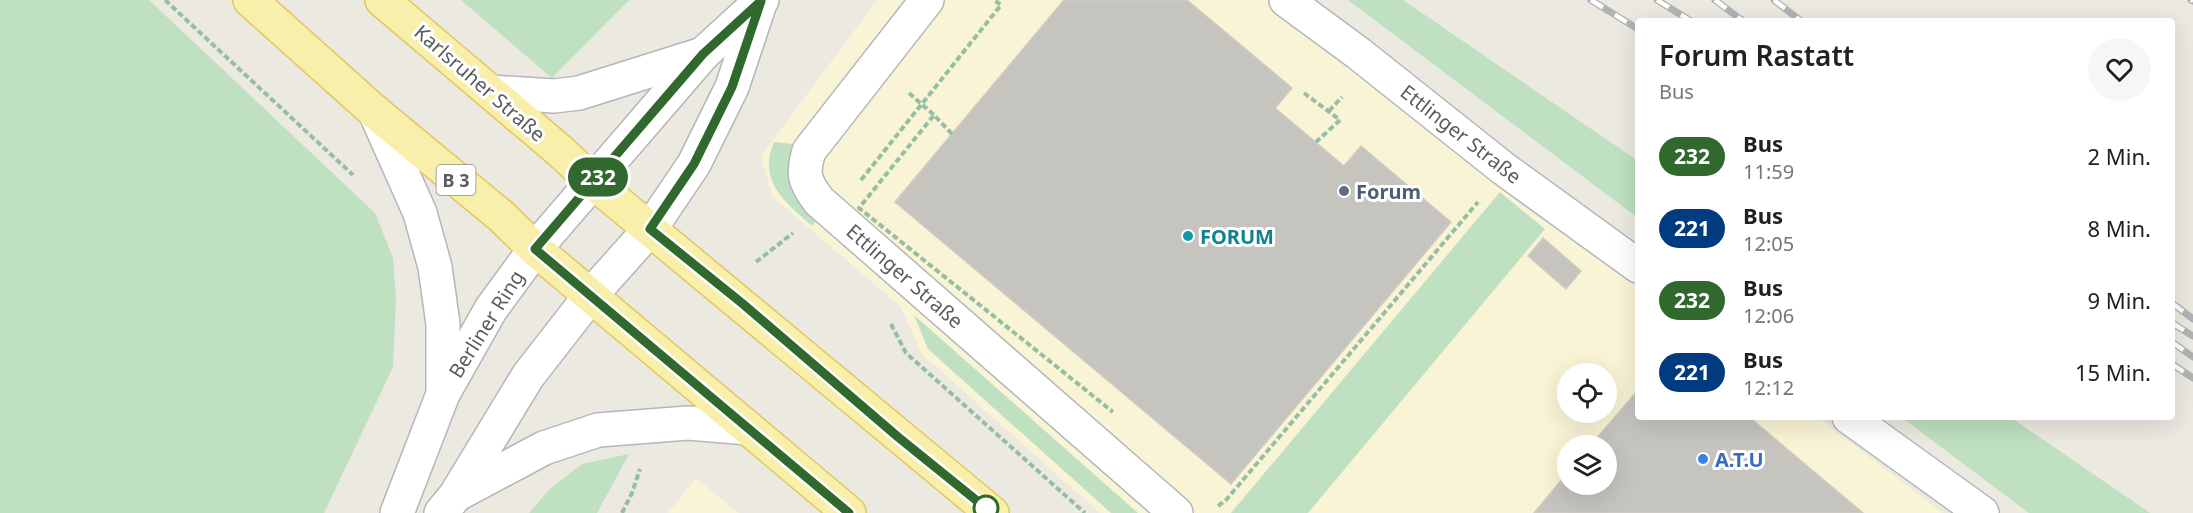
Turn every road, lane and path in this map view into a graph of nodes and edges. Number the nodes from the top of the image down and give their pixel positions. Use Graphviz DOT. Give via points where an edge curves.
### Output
graph roads {
  1 [pos="165,0"];
  2 [pos="250,0"];
  3 [pos="382,0"];
  4 [pos="927,0"];
  5 [pos="994,0"];
  6 [pos="1286,0"];
  7 [pos="761,1"];
  8 [pos="703,54"];
  9 [pos="491,92"];
  10 [pos="1304,93"];
  11 [pos="910,94"];
  12 [pos="921,104"];
  13 [pos="375,112"];
  14 [pos="934,115"];
  15 [pos="952,134"];
  16 [pos="1316,142"];
  17 [pos="356,177"];
  18 [pos="593,182"];
  19 [pos="854,189"];
  20 [pos="1468,214"];
  21 [pos="650,229"];
  22 [pos="535,249"];
  23 [pos="1635,264"];
  24 [pos="591,295"];
  25 [pos="888,316"];
  26 [pos="443,394"];
  27 [pos="1113,412"];
  28 [pos="1853,420"];
  29 [pos="748,428"];
  30 [pos="642,464"];
  31 [pos="1226,500"];
  32 [pos="448,504"];
  33 [pos="397,513"];
  34 [pos="622,513"];
  35 [pos="849,513"];
  36 [pos="992,513"];
  37 [pos="1085,513"];
  38 [pos="1176,513"];
  39 [pos="1982,513"];
  1 -- 17 [label="path"];
  2 -- 13 [label="main road, B 3"];
  3 -- 9 [label="main road, Karlsruher Straße"];
  4 -- 38 [label="street, Ettlinger Straße" via="809,151 804,169 808,186 826,208"];
  5 -- 12 [label="path" via="1001,5"];
  6 -- 23 [label="street, Ettlinger Straße" via="1504,169"];
  7 -- 8 [label="street, Berliner Ring"];
  7 -- 21 [label="street, Berliner Ring" via="732,87 694,164"];
  8 -- 9 [label="street" via="579,93 554,96"];
  8 -- 18 [label="street, Berliner Ring"];
  9 -- 18 [label="main road, Karlsruher Straße"];
  10 -- 16 [label="path" via="1340,120"];
  11 -- 12 [label="path"];
  12 -- 14 [label="path"];
  12 -- 19 [label="path"];
  13 -- 22 [label="main road, B 3"];
  13 -- 26 [label="street" via="420,213 435,267 443,324"];
  14 -- 15 [label="path, bridge"];
  14 -- 27 [label="path, bridge" via="859,208"];
  18 -- 21 [label="main road, Karlsruher Straße"];
  18 -- 22 [label="street, Berliner Ring"];
  20 -- 31 [label="path"];
  21 -- 24 [label="street, Berliner Ring"];
  21 -- 36 [label="main road, Karlsruher Straße"];
  22 -- 24 [label="main road, B 3"];
  22 -- 26 [label="street, Berliner Ring" via="491,309"];
  24 -- 29 [label="main road, B 3"];
  24 -- 32 [label="street, Berliner Ring" via="528,376"];
  25 -- 37 [label="path" via="906,353"];
  26 -- 33 [label="street, Berliner Ring"];
  28 -- 39 [label="street"];
  29 -- 32 [label="street" via="688,423 598,430 544,448"];
  29 -- 35 [label="main road, B 3"];
  30 -- 34 [label="path"];
}
